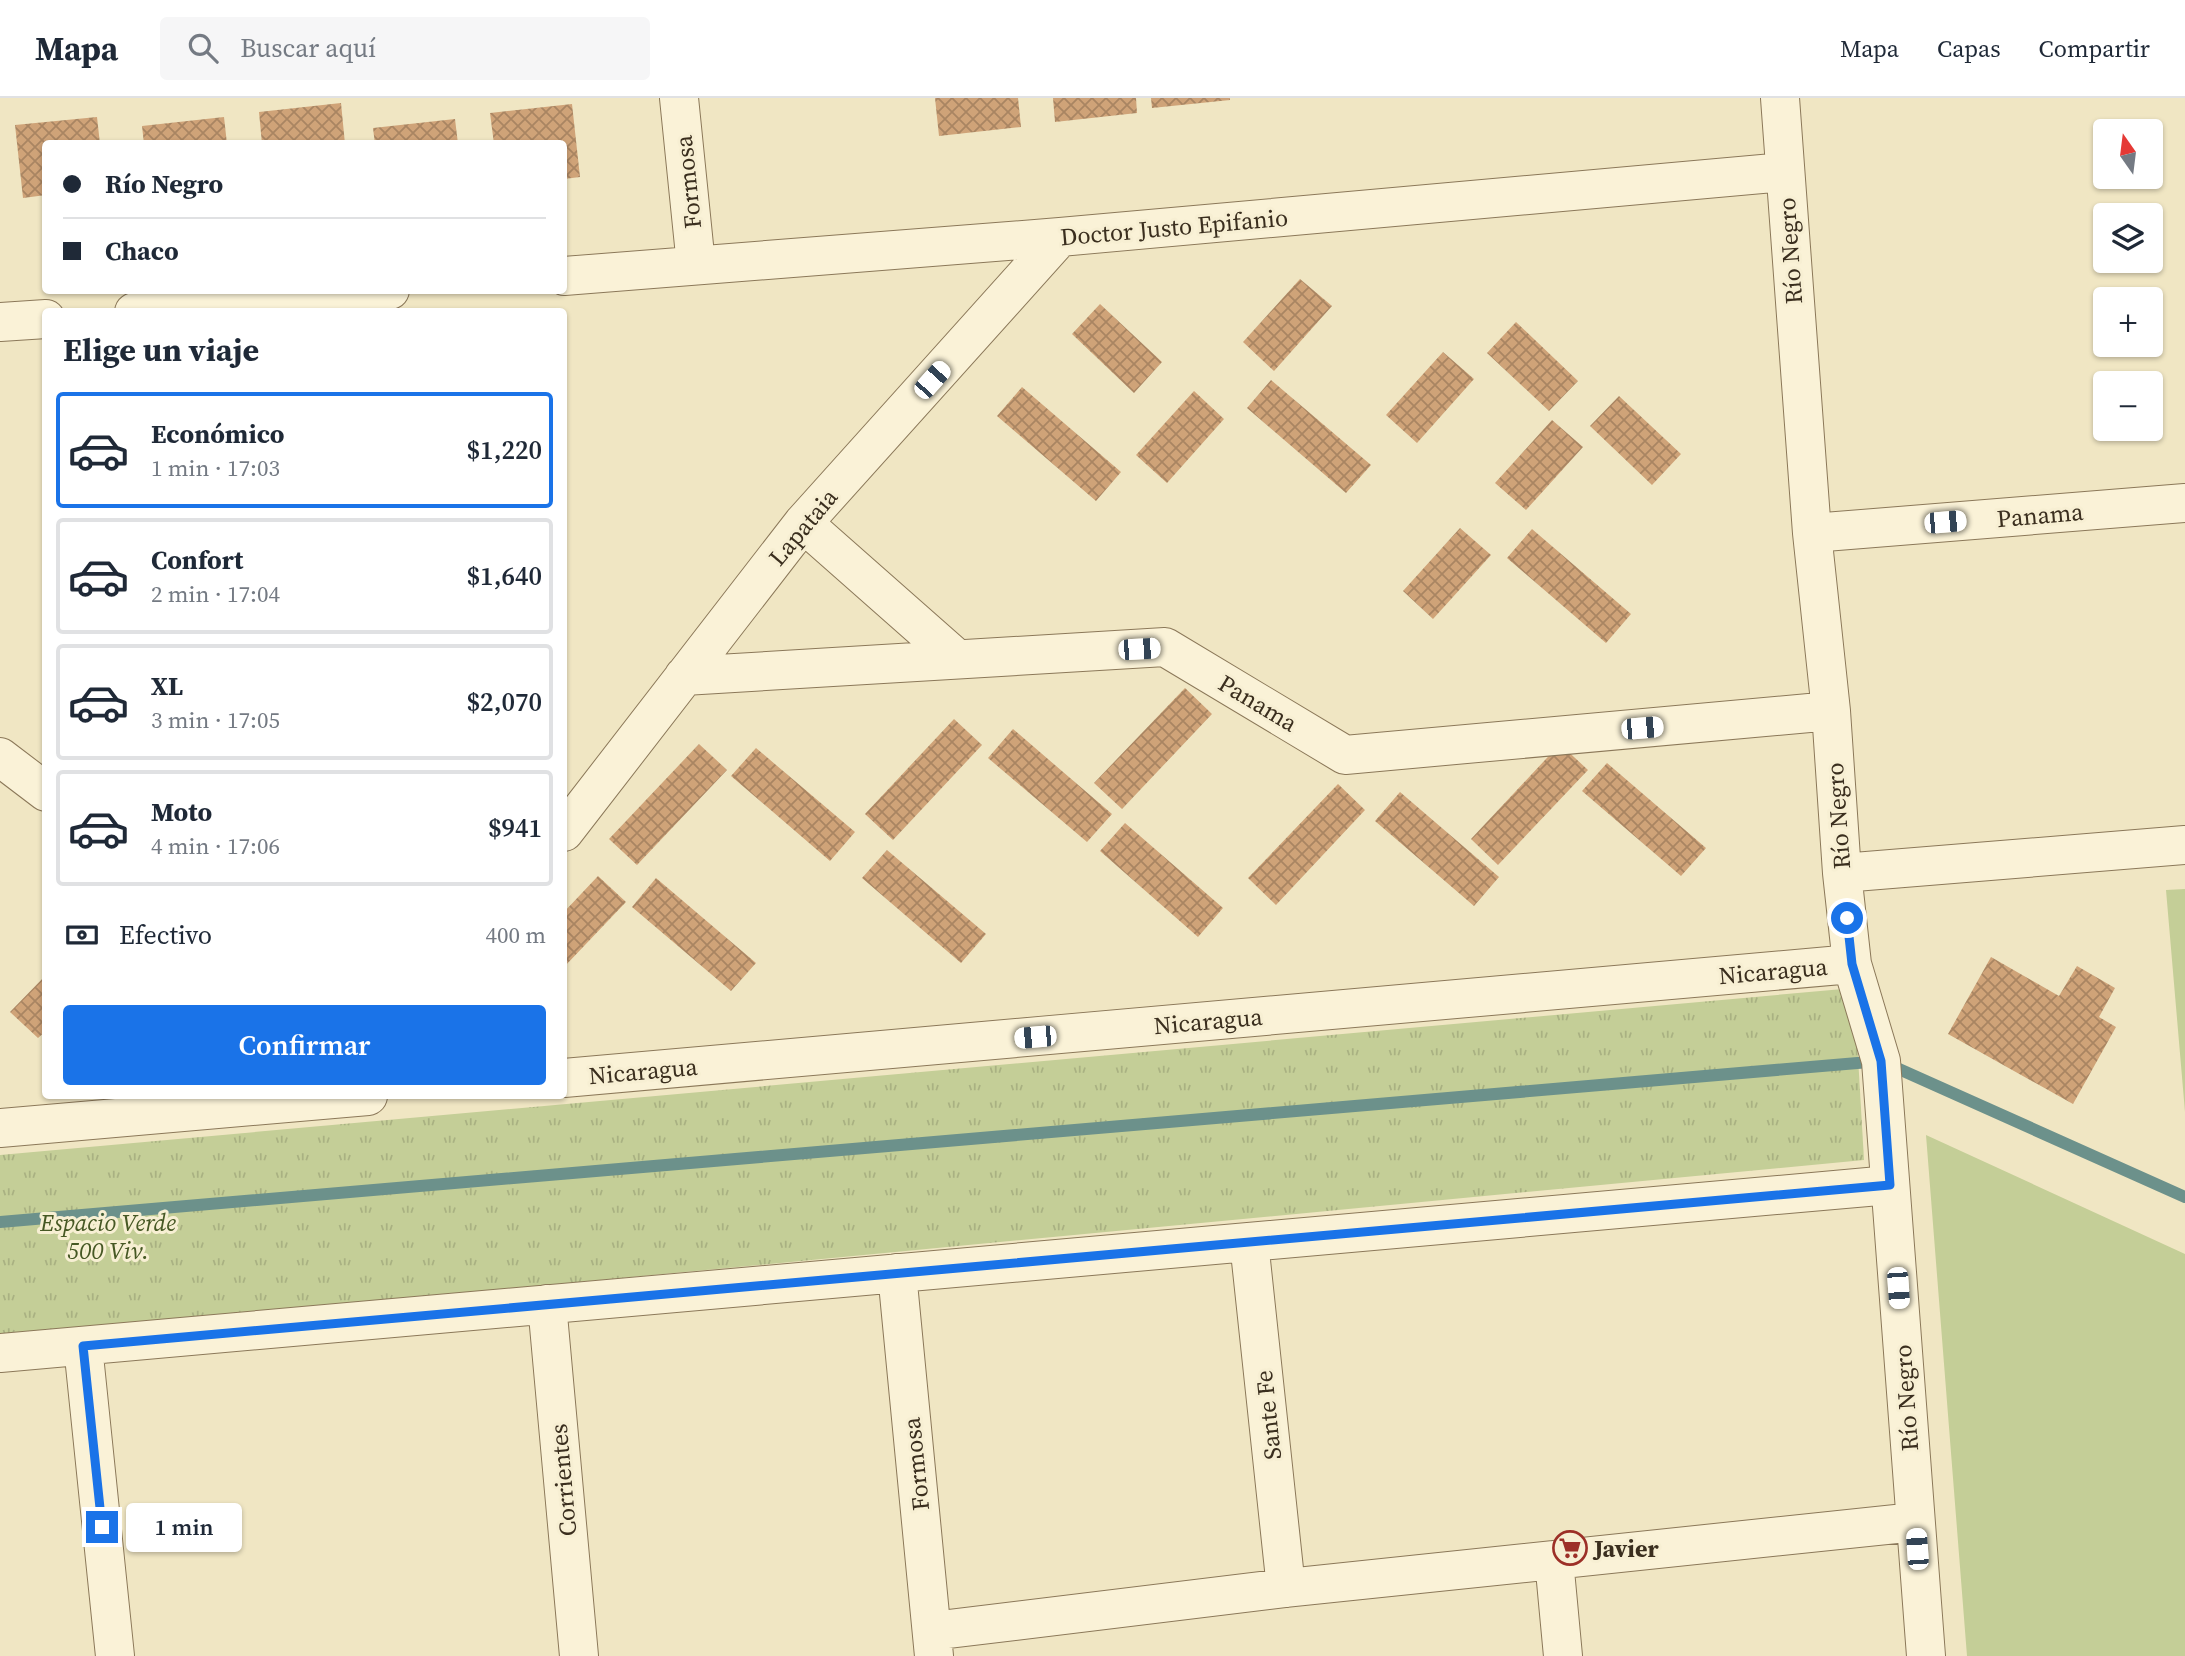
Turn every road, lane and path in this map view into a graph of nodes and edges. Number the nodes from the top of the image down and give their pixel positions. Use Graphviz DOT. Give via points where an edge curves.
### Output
graph roads {
  1 [pos="679,98"];
  2 [pos="1780,98"];
  3 [pos="1784,172"];
  4 [pos="1060,237"];
  5 [pos="696,265"];
  6 [pos="567,276"];
  7 [pos="343,294"];
  8 [pos="181,308"];
  9 [pos="42,319"];
  10 [pos="0,322"];
  11 [pos="2185,503"];
  12 [pos="803,523"];
  13 [pos="1812,533"];
  14 [pos="956,658"];
  15 [pos="684,677"];
  16 [pos="1831,711"];
  17 [pos="0,757"];
  18 [pos="42,789"];
  19 [pos="567,828"];
  20 [pos="2185,845"];
  21 [pos="1842,873"];
  22 [pos="1852,964"];
  23 [pos="567,1078"];
  24 [pos="334,1099"];
  25 [pos="0,1128"];
  26 [pos="1890,1185"];
  27 [pos="1249,1242"];
  28 [pos="897,1273"];
  29 [pos="547,1304"];
  30 [pos="83,1346"];
  31 [pos="0,1353"];
  32 [pos="1915,1522"];
  33 [pos="1554,1560"];
  34 [pos="1286,1588"];
  35 [pos="933,1643"];
  36 [pos="115,1656"];
  37 [pos="579,1656"];
  38 [pos="1563,1656"];
  39 [pos="1926,1656"];
  1 -- 5 [label="street, Formosa"];
  2 -- 3 [label="street, Río Negro"];
  3 -- 4 [label="street, Doctor Justo Epifanio"];
  3 -- 13 [label="street, Río Negro"];
  4 -- 5 [label="street, Doctor Justo Epifanio"];
  4 -- 12 [label="street, Lapataia"];
  5 -- 6 [label="street, Doctor Justo Epifanio"];
  7 -- 8 [label="street"];
  9 -- 10 [label="street"];
  11 -- 13 [label="street, Panama"];
  12 -- 14 [label="street"];
  12 -- 15 [label="street, Lapataia"];
  13 -- 16 [label="street, Río Negro"];
  14 -- 15 [label="street, Panama"];
  14 -- 16 [label="street, Panama" via="1165,648 1345,755"];
  15 -- 19 [label="street, Lapataia"];
  16 -- 21 [label="street, Río Negro"];
  17 -- 18 [label="street"];
  20 -- 21 [label="street"];
  21 -- 22 [label="street, Río Negro"];
  22 -- 23 [label="street, Nicaragua"];
  22 -- 26 [label="street, Río Negro" via="1881,1061"];
  24 -- 25 [label="street"];
  26 -- 27 [label="street"];
  26 -- 32 [label="street, Río Negro"];
  27 -- 28 [label="street"];
  27 -- 34 [label="street, Sante Fe"];
  28 -- 29 [label="street"];
  28 -- 35 [label="street, Formosa"];
  29 -- 30 [label="street"];
  29 -- 37 [label="street, Corrientes"];
  30 -- 31 [label="street"];
  30 -- 36 [label="street"];
  32 -- 33 [label="street"];
  32 -- 39 [label="street, Río Negro"];
  33 -- 34 [label="street"];
  33 -- 38 [label="street"];
  34 -- 35 [label="street"];
}
